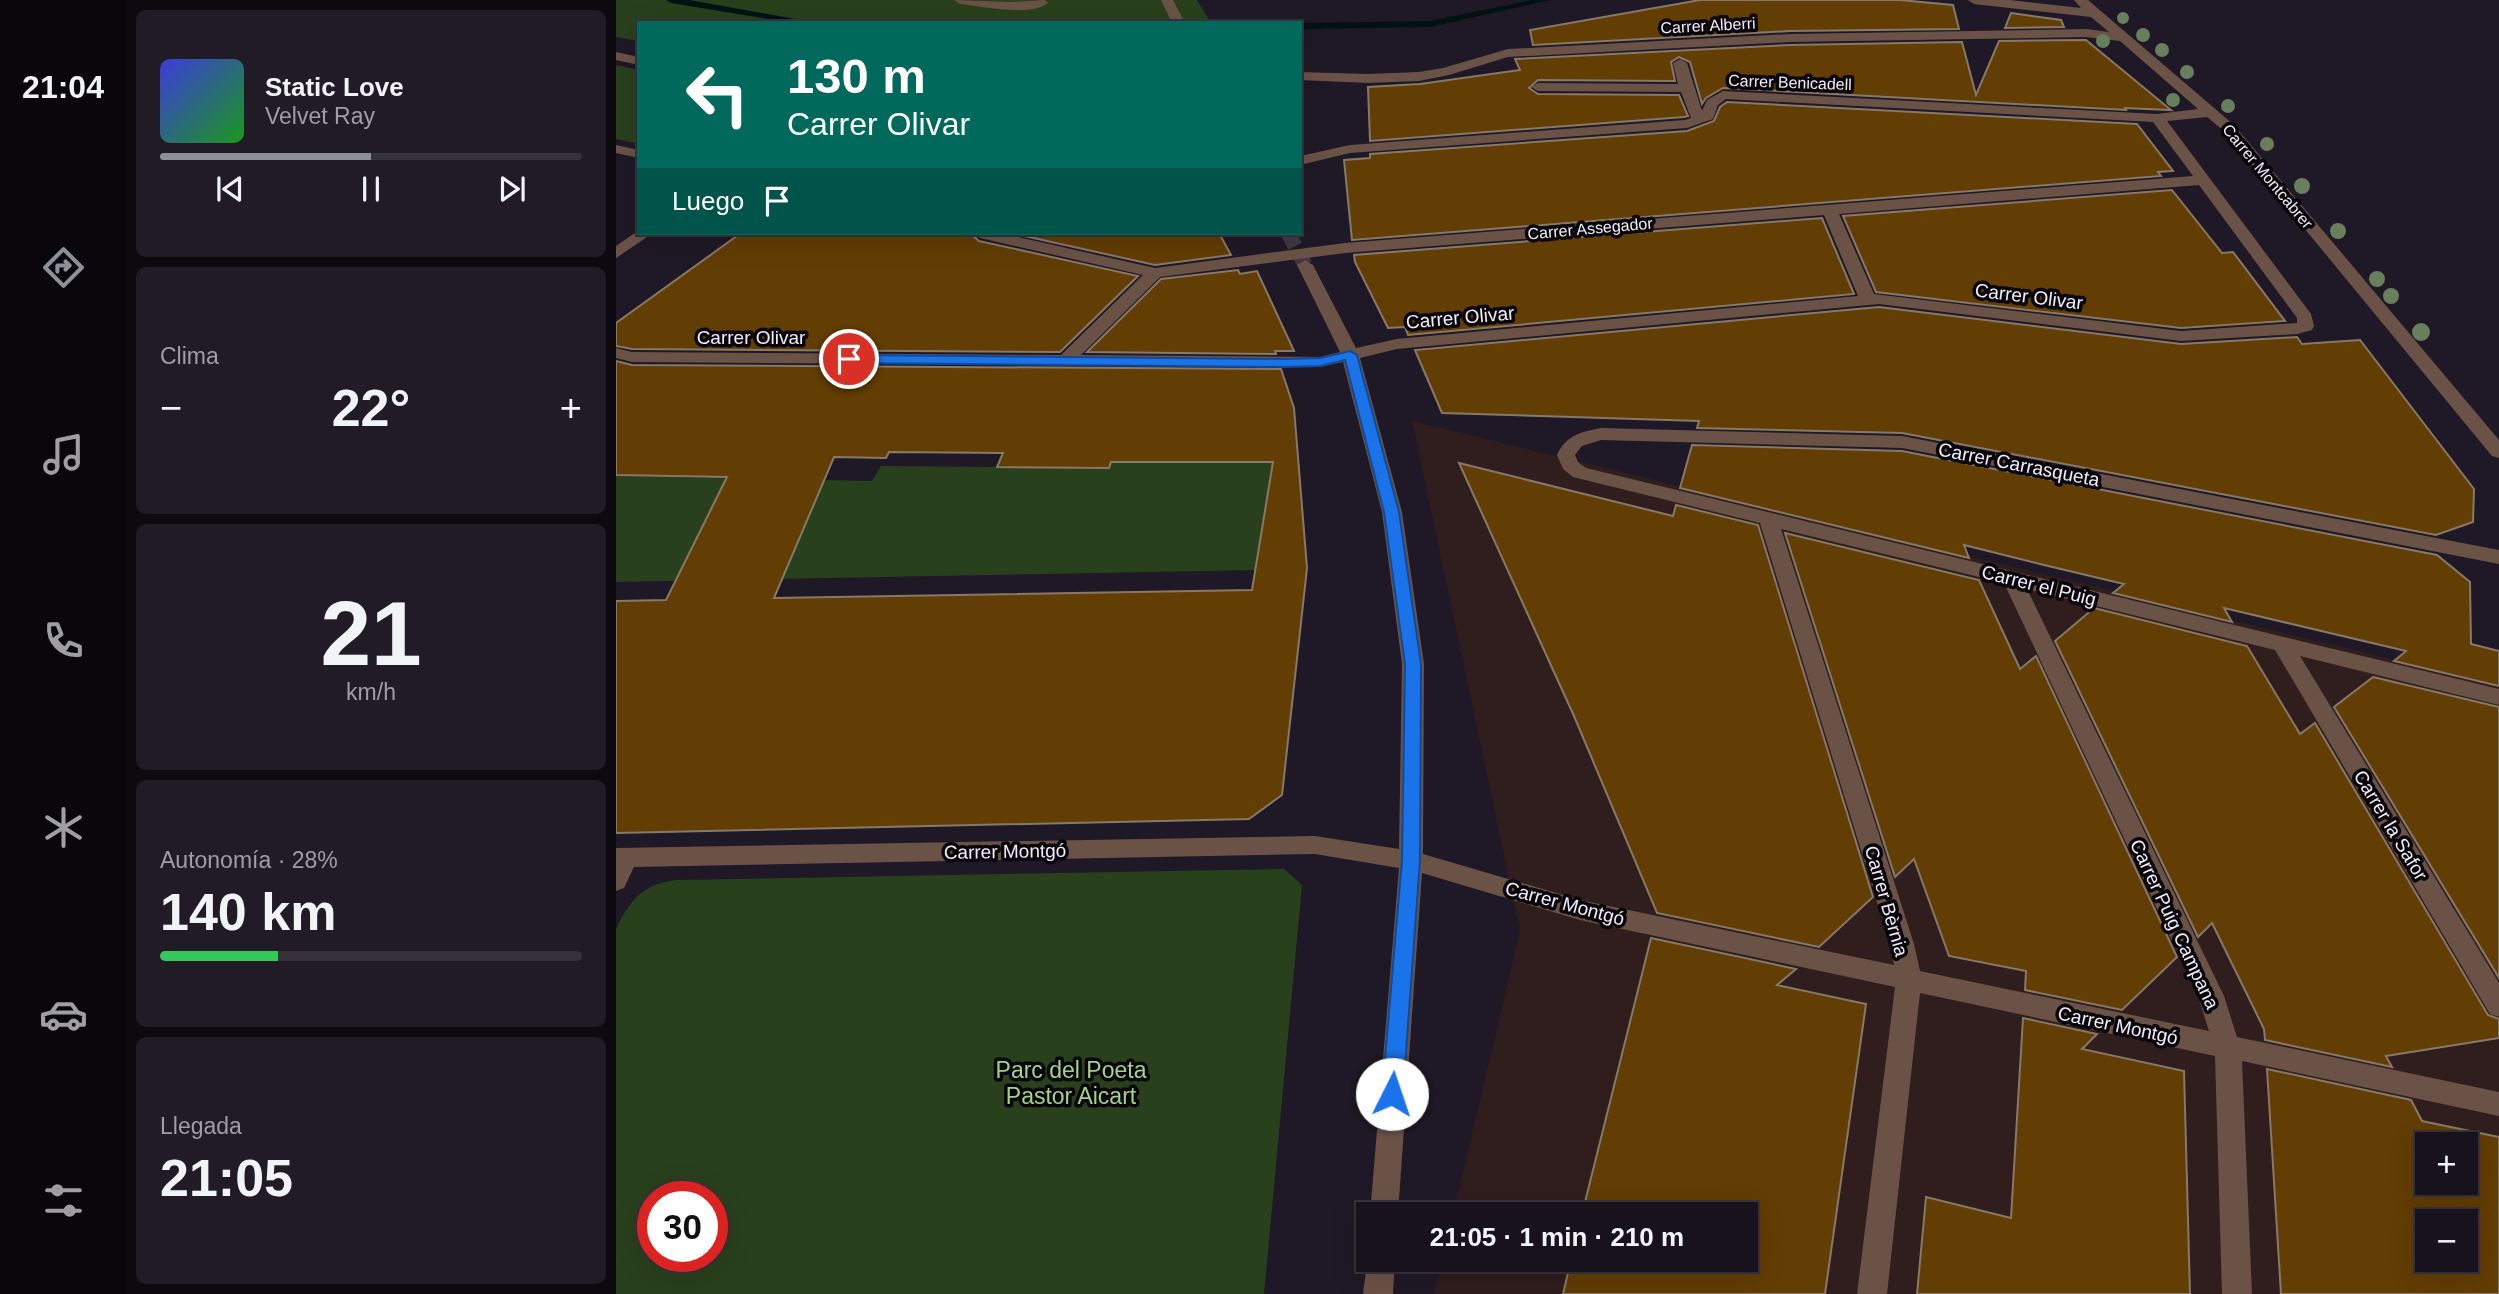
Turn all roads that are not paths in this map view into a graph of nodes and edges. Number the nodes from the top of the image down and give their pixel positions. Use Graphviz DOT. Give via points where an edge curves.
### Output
graph roads {
  1 [pos="960,0"];
  2 [pos="1167,0"];
  3 [pos="1974,0"];
  4 [pos="2080,0"];
  5 [pos="1042,2"];
  6 [pos="2095,13"];
  7 [pos="1178,21"];
  8 [pos="2121,37"];
  9 [pos="616,56"];
  10 [pos="637,61"];
  11 [pos="1680,63"];
  12 [pos="1302,76"];
  13 [pos="1538,87"];
  14 [pos="1686,88"];
  15 [pos="2210,112"];
  16 [pos="2157,118"];
  17 [pos="1699,121"];
  18 [pos="616,149"];
  19 [pos="637,154"];
  20 [pos="1302,161"];
  21 [pos="2204,180"];
  22 [pos="1829,209"];
  23 [pos="642,235"];
  24 [pos="989,235"];
  25 [pos="616,253"];
  26 [pos="1305,265"];
  27 [pos="1154,273"];
  28 [pos="1868,300"];
  29 [pos="616,353"];
  30 [pos="1350,355"];
  31 [pos="1066,360"];
  32 [pos="2499,452"];
  33 [pos="1580,473"];
  34 [pos="1769,520"];
  35 [pos="2499,557"];
  36 [pos="2012,579"];
  37 [pos="2283,645"];
  38 [pos="2499,697"];
  39 [pos="621,858"];
  40 [pos="1411,860"];
  41 [pos="616,881"];
  42 [pos="1909,979"];
  43 [pos="2499,1006"];
  44 [pos="2228,1049"];
  45 [pos="2499,1104"];
  46 [pos="1385,1202"];
  47 [pos="1380,1272"];
  48 [pos="1378,1294"];
  49 [pos="1872,1294"];
  50 [pos="2237,1294"];
  1 -- 5 [label="street" via="1010,5"];
  2 -- 7 [label="street"];
  3 -- 6 [label="street"];
  4 -- 6 [label="street, Carrer Montcabrer"];
  6 -- 8 [label="street, Carrer Montcabrer"];
  8 -- 12 [label="street, Carrer Alberri" via="2086,33 1790,38 1508,52 1434,75"];
  8 -- 15 [label="street, Carrer Montcabrer"];
  9 -- 10 [label="street"];
  11 -- 14 [label="street"];
  13 -- 14 [label="street"];
  14 -- 17 [label="street"];
  15 -- 16 [label="street, Carrer Benicadell"];
  15 -- 32 [label="street, Carrer Montcabrer" via="2240,141"];
  16 -- 17 [label="street, Carrer Benicadell" via="1730,95 1716,98 1708,116"];
  16 -- 21 [label="street"];
  17 -- 20 [label="street" via="1350,149"];
  18 -- 19 [label="street"];
  21 -- 22 [label="street, Carrer Assegador"];
  21 -- 28 [label="street, Carrer Olivar" via="2305,318 2306,326 2181,336"];
  22 -- 27 [label="street, Carrer Assegador" via="1345,248"];
  22 -- 28 [label="street"];
  23 -- 25 [label="street"];
  24 -- 27 [label="street, Carrer Assegador"];
  26 -- 30 [label="street"];
  27 -- 31 [label="street"];
  28 -- 30 [label="street, Carrer Olivar" via="1397,344"];
  29 -- 31 [label="street, Carrer Olivar" via="632,357"];
  30 -- 31 [label="street, Carrer Olivar" via="1320,362"];
  30 -- 40 [label="street" via="1392,512 1413,664"];
  33 -- 34 [label="street, Carrer el Puig"];
  33 -- 35 [label="street, Carrer Carrasqueta" via="1566,455 1570,444 1601,434 1902,442"];
  34 -- 36 [label="street, Carrer el Puig"];
  34 -- 42 [label="street, Carrer Bèrnia" via="1902,944"];
  36 -- 37 [label="street, Carrer el Puig"];
  36 -- 44 [label="street, Carrer Puig Campana" via="2211,996"];
  37 -- 38 [label="street, Carrer el Puig"];
  37 -- 43 [label="street, Carrer la Safor"];
  39 -- 40 [label="street, Carrer Montgó" via="1315,845"];
  39 -- 41 [label="street"];
  40 -- 42 [label="street, Carrer Montgó" via="1580,909"];
  40 -- 46 [label="street"];
  42 -- 44 [label="street, Carrer Montgó"];
  42 -- 49 [label="street, Carrer Bèrnia"];
  44 -- 45 [label="street, Carrer Montgó"];
  44 -- 50 [label="street, Carrer Puig Campana"];
  47 -- 48 [label="street"];
}
